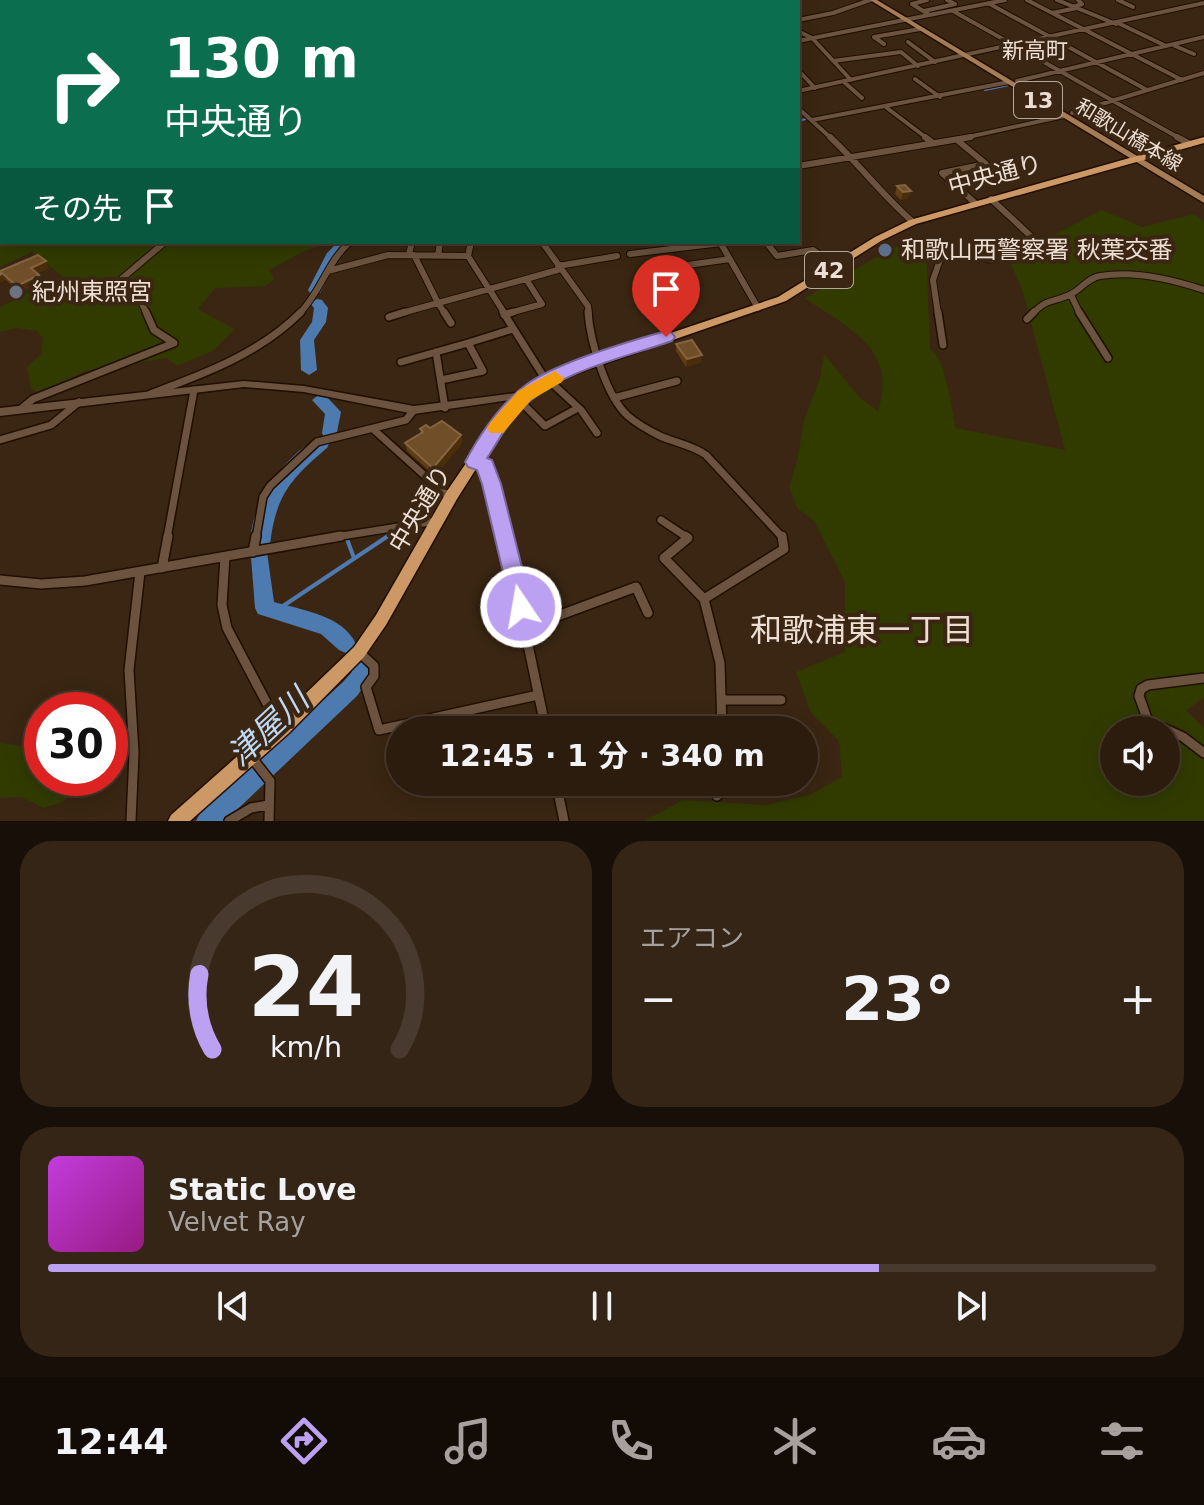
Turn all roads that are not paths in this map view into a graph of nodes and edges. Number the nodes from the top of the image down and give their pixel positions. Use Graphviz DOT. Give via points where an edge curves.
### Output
graph roads {
  1 [pos="871,0"];
  2 [pos="881,0"];
  3 [pos="927,0"];
  4 [pos="947,0"];
  5 [pos="982,0"];
  6 [pos="1005,0"];
  7 [pos="1027,0"];
  8 [pos="1057,0"];
  9 [pos="1078,0"];
  10 [pos="1118,0"];
  11 [pos="1202,2"];
  12 [pos="988,3"];
  13 [pos="1133,7"];
  14 [pos="1075,8"];
  15 [pos="953,11"];
  16 [pos="800,12"];
  17 [pos="927,13"];
  18 [pos="1052,13"];
  19 [pos="808,18"];
  20 [pos="908,19"];
  21 [pos="800,20"];
  22 [pos="1117,24"];
  23 [pos="920,29"];
  24 [pos="1085,30"];
  25 [pos="800,32"];
  26 [pos="1204,37"];
  27 [pos="812,38"];
  28 [pos="1050,38"];
  29 [pos="800,41"];
  30 [pos="908,42"];
  31 [pos="884,44"];
  32 [pos="1014,45"];
  33 [pos="1173,45"];
  34 [pos="1166,46"];
  35 [pos="1132,54"];
  36 [pos="1194,54"];
  37 [pos="969,55"];
  38 [pos="833,61"];
  39 [pos="935,62"];
  40 [pos="1096,63"];
  41 [pos="918,66"];
  42 [pos="1060,71"];
  43 [pos="800,72"];
  44 [pos="1204,73"];
  45 [pos="915,79"];
  46 [pos="851,80"];
  47 [pos="1182,80"];
  48 [pos="844,82"];
  49 [pos="1013,82"];
  50 [pos="815,88"];
  51 [pos="1147,90"];
  52 [pos="800,91"];
  53 [pos="940,97"];
  54 [pos="862,98"];
  55 [pos="1113,101"];
  56 [pos="887,108"];
  57 [pos="800,110"];
  58 [pos="1068,114"];
  59 [pos="812,120"];
  60 [pos="957,140"];
  61 [pos="1204,140"];
  62 [pos="933,143"];
  63 [pos="1190,144"];
  64 [pos="854,159"];
  65 [pos="1142,159"];
  66 [pos="800,166"];
  67 [pos="1204,193"];
  68 [pos="991,199"];
  69 [pos="1204,200"];
  70 [pos="975,203"];
  71 [pos="913,222"];
  72 [pos="163,244"];
  73 [pos="348,244"];
  74 [pos="412,244"];
  75 [pos="440,244"];
  76 [pos="471,244"];
  77 [pos="543,244"];
  78 [pos="706,244"];
  79 [pos="722,244"];
  80 [pos="768,244"];
  81 [pos="630,254"];
  82 [pos="411,255"];
  83 [pos="438,256"];
  84 [pos="468,256"];
  85 [pos="617,256"];
  86 [pos="730,259"];
  87 [pos="836,266"];
  88 [pos="560,268"];
  89 [pos="328,271"];
  90 [pos="526,279"];
  91 [pos="658,286"];
  92 [pos="488,289"];
  93 [pos="1204,290"];
  94 [pos="1071,295"];
  95 [pos="438,303"];
  96 [pos="758,308"];
  97 [pos="504,315"];
  98 [pos="389,317"];
  99 [pos="1027,319"];
  100 [pos="451,323"];
  101 [pos="513,329"];
  102 [pos="468,343"];
  103 [pos="943,345"];
  104 [pos="436,352"];
  105 [pos="1108,358"];
  106 [pos="601,359"];
  107 [pos="401,362"];
  108 [pos="441,380"];
  109 [pos="548,381"];
  110 [pos="677,381"];
  111 [pos="194,390"];
  112 [pos="150,394"];
  113 [pos="522,398"];
  114 [pos="614,398"];
  115 [pos="79,402"];
  116 [pos="22,408"];
  117 [pos="445,408"];
  118 [pos="578,408"];
  119 [pos="414,410"];
  120 [pos="0,412"];
  121 [pos="373,429"];
  122 [pos="597,433"];
  123 [pos="0,440"];
  124 [pos="475,462"];
  125 [pos="452,495"];
  126 [pos="661,520"];
  127 [pos="436,521"];
  128 [pos="253,552"];
  129 [pos="225,557"];
  130 [pos="162,568"];
  131 [pos="140,572"];
  132 [pos="0,580"];
  133 [pos="704,599"];
  134 [pos="648,613"];
  135 [pos="525,628"];
  136 [pos="359,652"];
  137 [pos="1204,678"];
  138 [pos="538,695"];
  139 [pos="721,700"];
  140 [pos="781,700"];
  141 [pos="543,716"];
  142 [pos="722,716"];
  143 [pos="283,727"];
  144 [pos="1204,753"];
  145 [pos="254,761"];
  146 [pos="559,796"];
  147 [pos="268,805"];
  148 [pos="131,821"];
  149 [pos="177,821"];
  150 [pos="229,821"];
  151 [pos="269,821"];
  152 [pos="564,821"];
  1 -- 19 [label="street"];
  1 -- 20 [label="main road, 和歌山橋本線 / 13"];
  2 -- 20 [label="main road, 和歌山橋本線 / 13"];
  3 -- 17 [label="street" via="912,4"];
  4 -- 17 [label="street" via="955,4"];
  5 -- 12 [label="street"];
  6 -- 12 [label="street"];
  7 -- 18 [label="street"];
  8 -- 14 [label="street"];
  9 -- 14 [label="street" via="1082,4"];
  10 -- 13 [label="street"];
  11 -- 22 [label="street"];
  12 -- 15 [label="street"];
  12 -- 28 [label="street"];
  14 -- 18 [label="street"];
  14 -- 22 [label="street"];
  15 -- 17 [label="street"];
  15 -- 32 [label="street"];
  16 -- 19 [label="street"];
  17 -- 20 [label="street"];
  18 -- 24 [label="street"];
  19 -- 21 [label="street"];
  20 -- 23 [label="main road, 和歌山橋本線 / 13"];
  20 -- 27 [label="street"];
  20 -- 37 [label="main road, 和歌山橋本線 / 13"];
  22 -- 24 [label="street"];
  22 -- 34 [label="street"];
  23 -- 31 [label="street" via="874,37"];
  23 -- 37 [label="main road, 和歌山橋本線 / 13"];
  24 -- 28 [label="street"];
  24 -- 35 [label="street"];
  25 -- 27 [label="street"];
  26 -- 33 [label="street"];
  27 -- 29 [label="street"];
  27 -- 38 [label="street"];
  28 -- 32 [label="street"];
  28 -- 40 [label="street"];
  30 -- 39 [label="street"];
  32 -- 37 [label="street"];
  32 -- 42 [label="street"];
  33 -- 34 [label="street"];
  33 -- 36 [label="street"];
  34 -- 35 [label="street"];
  35 -- 40 [label="street"];
  35 -- 47 [label="street"];
  37 -- 39 [label="street"];
  37 -- 49 [label="main road, 和歌山橋本線 / 13"];
  38 -- 41 [label="street" via="901,52"];
  38 -- 46 [label="street"];
  39 -- 41 [label="street"];
  40 -- 42 [label="street"];
  40 -- 51 [label="street"];
  41 -- 46 [label="street"];
  42 -- 49 [label="street"];
  42 -- 55 [label="street"];
  43 -- 50 [label="street"];
  44 -- 47 [label="street"];
  45 -- 53 [label="street"];
  46 -- 48 [label="street"];
  47 -- 51 [label="street"];
  48 -- 50 [label="street"];
  48 -- 54 [label="street"];
  49 -- 53 [label="street"];
  49 -- 58 [label="main road, 和歌山橋本線 / 13"];
  50 -- 52 [label="street"];
  51 -- 55 [label="street"];
  53 -- 56 [label="street"];
  55 -- 58 [label="street"];
  55 -- 63 [label="street"];
  56 -- 59 [label="street"];
  56 -- 62 [label="street"];
  57 -- 59 [label="street"];
  58 -- 60 [label="street"];
  58 -- 65 [label="main road, 和歌山橋本線 / 13"];
  59 -- 64 [label="street"];
  60 -- 62 [label="street"];
  60 -- 70 [label="street" via="986,164 942,173"];
  61 -- 63 [label="highway, 中央通り / 42"];
  62 -- 64 [label="street"];
  63 -- 65 [label="highway, 中央通り / 42"];
  64 -- 66 [label="street"];
  64 -- 71 [label="street"];
  65 -- 67 [label="main road, 和歌山橋本線 / 13"];
  65 -- 68 [label="highway, 中央通り / 42"];
  65 -- 69 [label="main road, 和歌山橋本線 / 13"];
  68 -- 70 [label="highway, 中央通り / 42"];
  68 -- 103 [label="street" via="1036,241 1029,247 1002,250 992,260 942,254 933,280"];
  70 -- 71 [label="highway, 中央通り / 42"];
  71 -- 87 [label="highway, 中央通り / 42"];
  72 -- 116 [label="street" via="119,281 139,298 154,330 174,343"];
  73 -- 89 [label="street"];
  74 -- 82 [label="street"];
  75 -- 83 [label="street"];
  76 -- 84 [label="street"];
  77 -- 88 [label="street"];
  78 -- 81 [label="street"];
  79 -- 86 [label="street"];
  80 -- 87 [label="street" via="777,256 813,250"];
  82 -- 83 [label="street"];
  82 -- 89 [label="street" via="388,255"];
  82 -- 95 [label="street"];
  83 -- 84 [label="street"];
  84 -- 92 [label="street"];
  85 -- 88 [label="street"];
  86 -- 91 [label="street" via="652,270"];
  86 -- 96 [label="street"];
  87 -- 96 [label="highway, 中央通り / 42"];
  88 -- 90 [label="street"];
  88 -- 106 [label="street" via="588,306 590,335"];
  89 -- 112 [label="street" via="314,299 283,330 216,370"];
  90 -- 92 [label="street"];
  90 -- 97 [label="street" via="542,304"];
  92 -- 95 [label="street"];
  92 -- 97 [label="street"];
  93 -- 94 [label="street" via="1164,277 1099,276"];
  94 -- 99 [label="street" via="1045,301"];
  94 -- 105 [label="street"];
  95 -- 98 [label="street"];
  95 -- 100 [label="street"];
  96 -- 106 [label="highway, 中央通り / 42"];
  97 -- 101 [label="street"];
  101 -- 102 [label="street"];
  101 -- 109 [label="street"];
  102 -- 104 [label="street"];
  102 -- 108 [label="street" via="483,371"];
  104 -- 107 [label="street"];
  104 -- 108 [label="street"];
  106 -- 109 [label="highway, 中央通り / 42"];
  106 -- 114 [label="street"];
  108 -- 117 [label="street"];
  109 -- 113 [label="highway, 中央通り / 42"];
  109 -- 118 [label="street"];
  110 -- 114 [label="street"];
  111 -- 112 [label="street"];
  111 -- 119 [label="street" via="244,384 289,388"];
  111 -- 130 [label="street"];
  112 -- 115 [label="street"];
  113 -- 117 [label="street"];
  113 -- 118 [label="street" via="545,426"];
  113 -- 124 [label="highway, 中央通り / 42"];
  114 -- 133 [label="street" via="628,416 706,455 785,542 784,549"];
  115 -- 116 [label="street"];
  115 -- 123 [label="street" via="51,425"];
  116 -- 120 [label="street"];
  117 -- 119 [label="street"];
  118 -- 122 [label="street"];
  119 -- 121 [label="street" via="406,420"];
  121 -- 125 [label="street"];
  121 -- 128 [label="street" via="317,442 270,486 263,497"];
  124 -- 125 [label="highway, 中央通り / 42"];
  124 -- 135 [label="street" via="485,465 492,484"];
  125 -- 127 [label="highway, 中央通り / 42"];
  126 -- 133 [label="street" via="688,538 664,558"];
  127 -- 128 [label="street"];
  127 -- 136 [label="highway, 中央通り / 42"];
  128 -- 129 [label="street"];
  129 -- 130 [label="street"];
  129 -- 143 [label="street" via="222,605 227,628"];
  130 -- 131 [label="street"];
  131 -- 132 [label="street" via="32,583"];
  131 -- 148 [label="street" via="129,670"];
  133 -- 139 [label="street" via="720,663"];
  134 -- 135 [label="street" via="636,587"];
  135 -- 138 [label="street"];
  136 -- 138 [label="street" via="375,670 366,687 379,730"];
  136 -- 143 [label="highway, 中央通り / 42"];
  137 -- 144 [label="street" via="1148,685 1139,696 1148,721"];
  138 -- 141 [label="street"];
  139 -- 140 [label="street"];
  139 -- 142 [label="street"];
  143 -- 145 [label="highway, 中央通り / 42"];
  145 -- 147 [label="street" via="270,781"];
  145 -- 149 [label="highway, 中央通り / 42"];
  146 -- 152 [label="street"];
  147 -- 150 [label="street"];
  147 -- 151 [label="street"];
}
